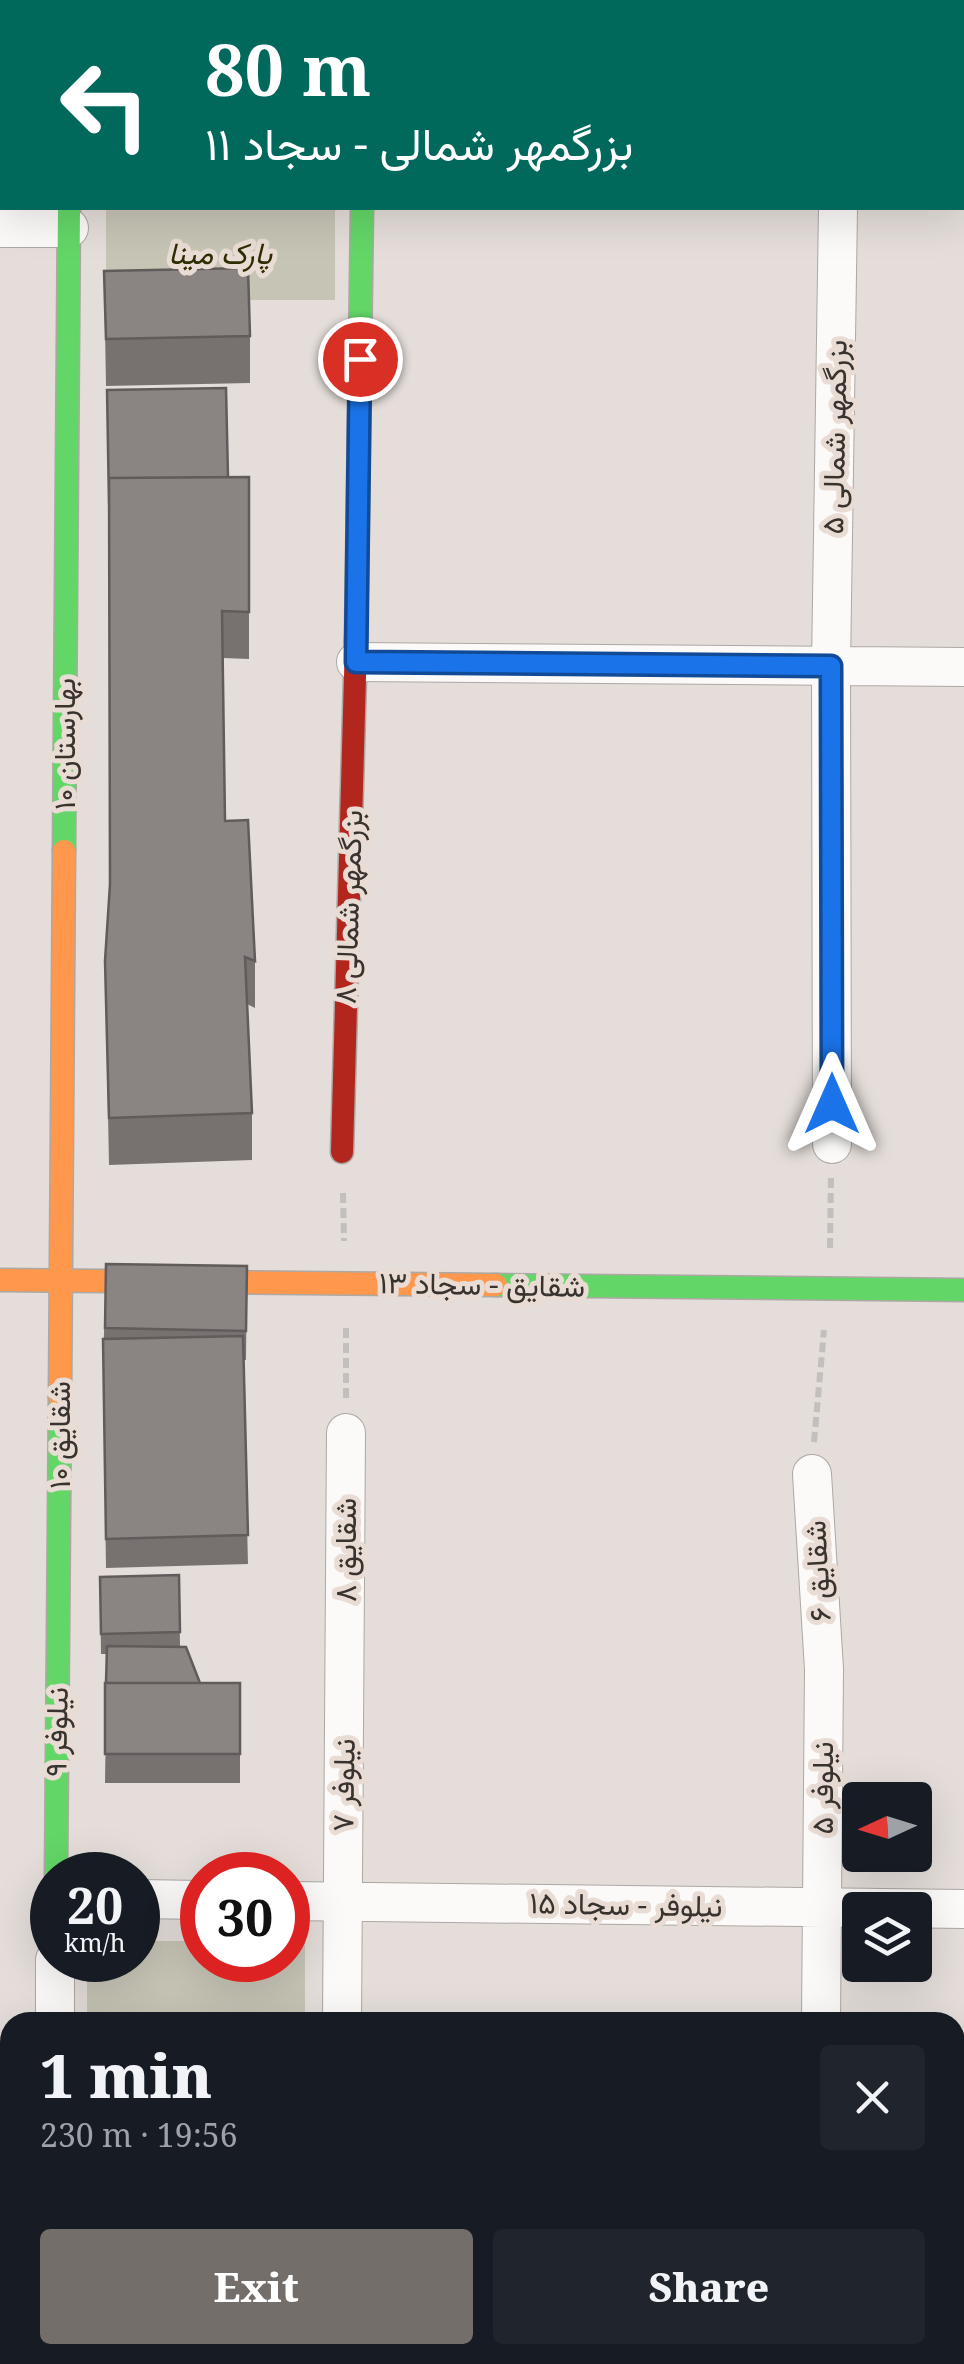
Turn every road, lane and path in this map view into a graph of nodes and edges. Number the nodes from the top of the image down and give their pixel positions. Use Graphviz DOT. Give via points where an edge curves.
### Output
graph roads {
  1 [pos="362,210"];
  2 [pos="838,210"];
  3 [pos="69,218"];
  4 [pos="0,228"];
  5 [pos="356,662"];
  6 [pos="831,666"];
  7 [pos="964,667"];
  8 [pos="832,1144"];
  9 [pos="342,1152"];
  10 [pos="0,1280"];
  11 [pos="61,1280"];
  12 [pos="964,1290"];
  13 [pos="346,1433"];
  14 [pos="812,1474"];
  15 [pos="58,1590"];
  16 [pos="345,1667"];
  17 [pos="824,1668"];
  18 [pos="56,1852"];
  19 [pos="310,1901"];
  20 [pos="343,1902"];
  21 [pos="822,1907"];
  22 [pos="964,1909"];
  23 [pos="55,1982"];
  24 [pos="55,2012"];
  25 [pos="342,2012"];
  26 [pos="821,2012"];
  1 -- 5 [label="street, بزرگمهر شمالی ۸"];
  2 -- 6 [label="street, بزرگمهر شمالی ۵"];
  3 -- 4 [label="street"];
  3 -- 11 [label="street, بهارستان ۱۰"];
  5 -- 6 [label="street"];
  5 -- 9 [label="street, بزرگمهر شمالی ۸"];
  6 -- 7 [label="street"];
  6 -- 8 [label="street, بزرگمهر شمالی ۵"];
  10 -- 11 [label="street, شقایق - سجاد ۱۳"];
  11 -- 12 [label="street, شقایق - سجاد ۱۳"];
  11 -- 15 [label="street, شقایق ۱۰"];
  13 -- 16 [label="street, شقایق ۸"];
  14 -- 17 [label="street, شقایق ۶"];
  15 -- 18 [label="street, نیلوفر ۹"];
  16 -- 20 [label="street, نیلوفر ۷"];
  17 -- 21 [label="street, نیلوفر ۵"];
  19 -- 20 [label="street, نیلوفر - سجاد ۱۵"];
  20 -- 21 [label="street, نیلوفر - سجاد ۱۵"];
  20 -- 25 [label="street, نیلوفر ۷"];
  21 -- 22 [label="street, نیلوفر - سجاد ۱۵"];
  21 -- 26 [label="street, نیلوفر ۵"];
  23 -- 24 [label="street"];
}
